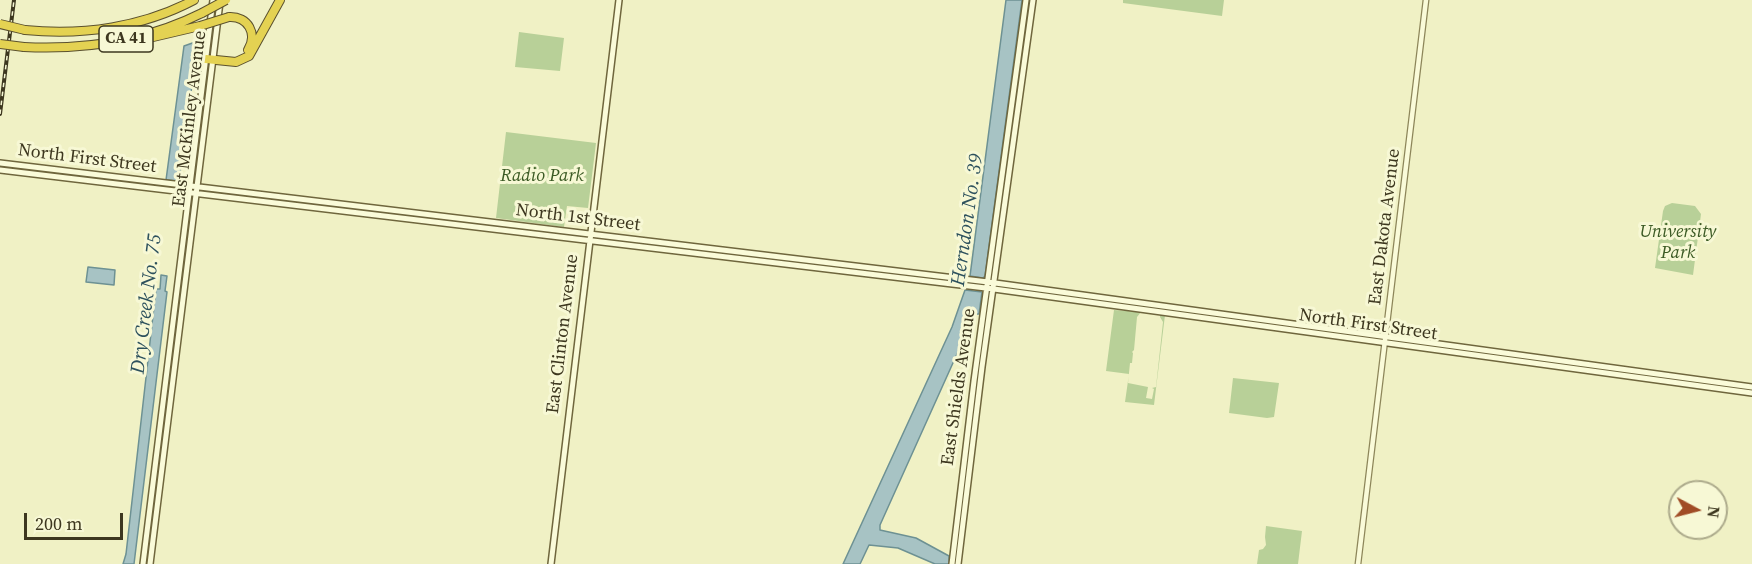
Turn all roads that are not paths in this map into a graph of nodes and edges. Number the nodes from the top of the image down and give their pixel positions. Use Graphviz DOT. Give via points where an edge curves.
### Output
graph roads {
  1 [pos="194,0"];
  2 [pos="213,0"];
  3 [pos="220,0"];
  4 [pos="226,0"];
  5 [pos="280,0"];
  6 [pos="619,0"];
  7 [pos="1026,0"];
  8 [pos="1033,0"];
  9 [pos="1426,0"];
  10 [pos="0,26"];
  11 [pos="0,44"];
  12 [pos="47,48"];
  13 [pos="210,57"];
  14 [pos="202,97"];
  15 [pos="205,125"];
  16 [pos="0,163"];
  17 [pos="0,170"];
  18 [pos="171,187"];
  19 [pos="190,189"];
  20 [pos="197,190"];
  21 [pos="187,210"];
  22 [pos="590,238"];
  23 [pos="640,241"];
  24 [pos="183,246"];
  25 [pos="648,248"];
  26 [pos="189,251"];
  27 [pos="934,276"];
  28 [pos="900,278"];
  29 [pos="973,284"];
  30 [pos="988,285"];
  31 [pos="184,291"];
  32 [pos="1082,295"];
  33 [pos="1059,298"];
  34 [pos="1384,340"];
  35 [pos="1752,387"];
  36 [pos="1752,393"];
  37 [pos="151,503"];
  38 [pos="152,546"];
  39 [pos="954,548"];
  40 [pos="143,564"];
  41 [pos="150,564"];
  42 [pos="551,564"];
  43 [pos="952,564"];
  44 [pos="958,564"];
  45 [pos="1358,564"];
  1 -- 10 [label="highway, CA 41, bridge" via="164,14 113,27 65,32"];
  2 -- 13 [label="main road, East McKinley Avenue"];
  3 -- 13 [label="main road, East McKinley Avenue"];
  4 -- 12 [label="highway, CA 41, bridge" via="163,30 97,45"];
  5 -- 13 [label="highway" via="249,56 236,62"];
  6 -- 22 [label="main road, East Clinton Avenue"];
  7 -- 30 [label="main road, East Shields Avenue"];
  8 -- 30 [label="main road, East Shields Avenue"];
  9 -- 34 [label="street, East Dakota Avenue"];
  11 -- 12 [label="highway, CA 41, bridge"];
  12 -- 13 [label="highway, bridge" via="88,50 162,36 229,16 248,23 252,32 246,52 240,56"];
  13 -- 14 [label="main road, East McKinley Avenue"];
  13 -- 15 [label="main road, East McKinley Avenue"];
  14 -- 15 [label="main road"];
  14 -- 19 [label="main road, East McKinley Avenue"];
  15 -- 20 [label="main road, East McKinley Avenue"];
  16 -- 18 [label="main road, North First Street"];
  17 -- 18 [label="main road, North First Street"];
  18 -- 19 [label="main road, North 1st Street"];
  19 -- 20 [label="main road, North 1st Street"];
  19 -- 21 [label="main road, East McKinley Avenue"];
  20 -- 22 [label="main road, North 1st Street"];
  20 -- 26 [label="main road, East McKinley Avenue"];
  21 -- 24 [label="main road, East McKinley Avenue"];
  21 -- 26 [label="main road"];
  22 -- 23 [label="main road, North 1st Street"];
  22 -- 25 [label="main road, North 1st Street"];
  22 -- 42 [label="main road, East Clinton Avenue"];
  23 -- 25 [label="main road"];
  23 -- 27 [label="main road, North 1st Street"];
  24 -- 31 [label="main road"];
  24 -- 37 [label="main road, East McKinley Avenue"];
  25 -- 28 [label="main road, North 1st Street"];
  26 -- 31 [label="main road, East McKinley Avenue"];
  27 -- 28 [label="main road"];
  27 -- 29 [label="main road, North 1st Street"];
  28 -- 29 [label="main road, North 1st Street"];
  29 -- 30 [label="main road, North 1st Street"];
  30 -- 32 [label="main road, North First Street"];
  30 -- 33 [label="main road, North First Street"];
  30 -- 39 [label="main road, East Shields Avenue"];
  30 -- 44 [label="main road, East Shields Avenue"];
  31 -- 38 [label="main road, East McKinley Avenue"];
  32 -- 33 [label="main road"];
  32 -- 34 [label="main road, North First Street"];
  33 -- 34 [label="main road, North First Street"];
  34 -- 35 [label="main road, North First Street"];
  34 -- 36 [label="main road, North First Street"];
  34 -- 45 [label="street, East Dakota Avenue"];
  37 -- 38 [label="main road"];
  37 -- 40 [label="main road, East McKinley Avenue"];
  38 -- 41 [label="main road, East McKinley Avenue"];
  39 -- 43 [label="main road, East Shields Avenue"];
  39 -- 44 [label="main road"];
}
